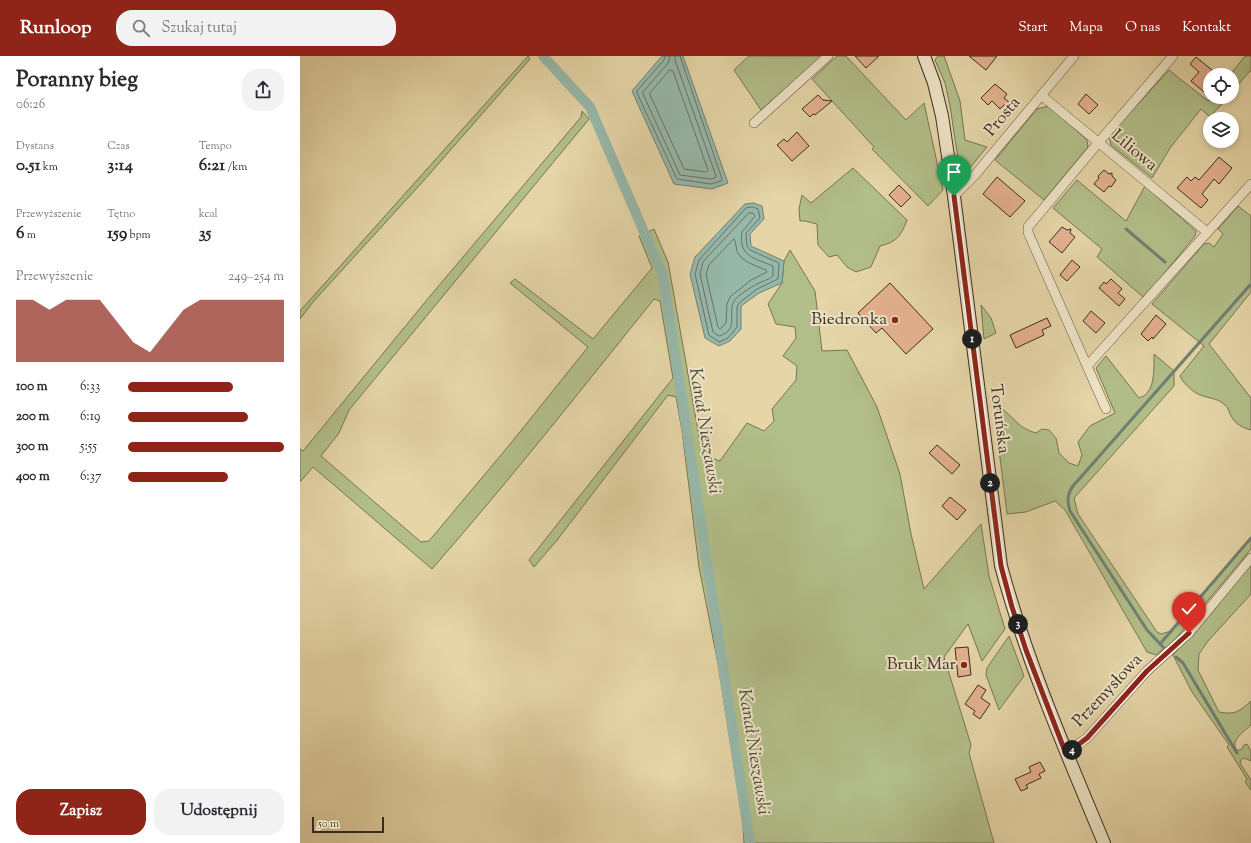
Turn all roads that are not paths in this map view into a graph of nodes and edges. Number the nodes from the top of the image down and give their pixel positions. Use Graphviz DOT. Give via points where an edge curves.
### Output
graph roads {
  1 [pos="828,56"];
  2 [pos="925,56"];
  3 [pos="1074,56"];
  4 [pos="1173,56"];
  5 [pos="1041,95"];
  6 [pos="754,123"];
  7 [pos="1098,143"];
  8 [pos="1251,184"];
  9 [pos="954,196"];
  10 [pos="1207,232"];
  11 [pos="1088,365"];
  12 [pos="1106,409"];
  13 [pos="1251,558"];
  14 [pos="1066,754"];
  15 [pos="1104,843"];
  1 -- 6 [label="street"];
  2 -- 9 [label="main road, Toruńska" via="942,116"];
  3 -- 5 [label="street, Prosta"];
  4 -- 7 [label="street"];
  5 -- 7 [label="street, Liliowa"];
  5 -- 9 [label="street, Prosta" via="975,175"];
  7 -- 10 [label="street, Liliowa"];
  7 -- 11 [label="street" via="1028,227 1030,237"];
  8 -- 10 [label="street"];
  9 -- 14 [label="main road, Toruńska" via="1001,566 1026,650"];
  10 -- 11 [label="street"];
  11 -- 12 [label="street"];
  13 -- 14 [label="street, Przemysłowa" via="1189,633 1147,671 1087,738"];
  14 -- 15 [label="main road, Toruńska"];
}
